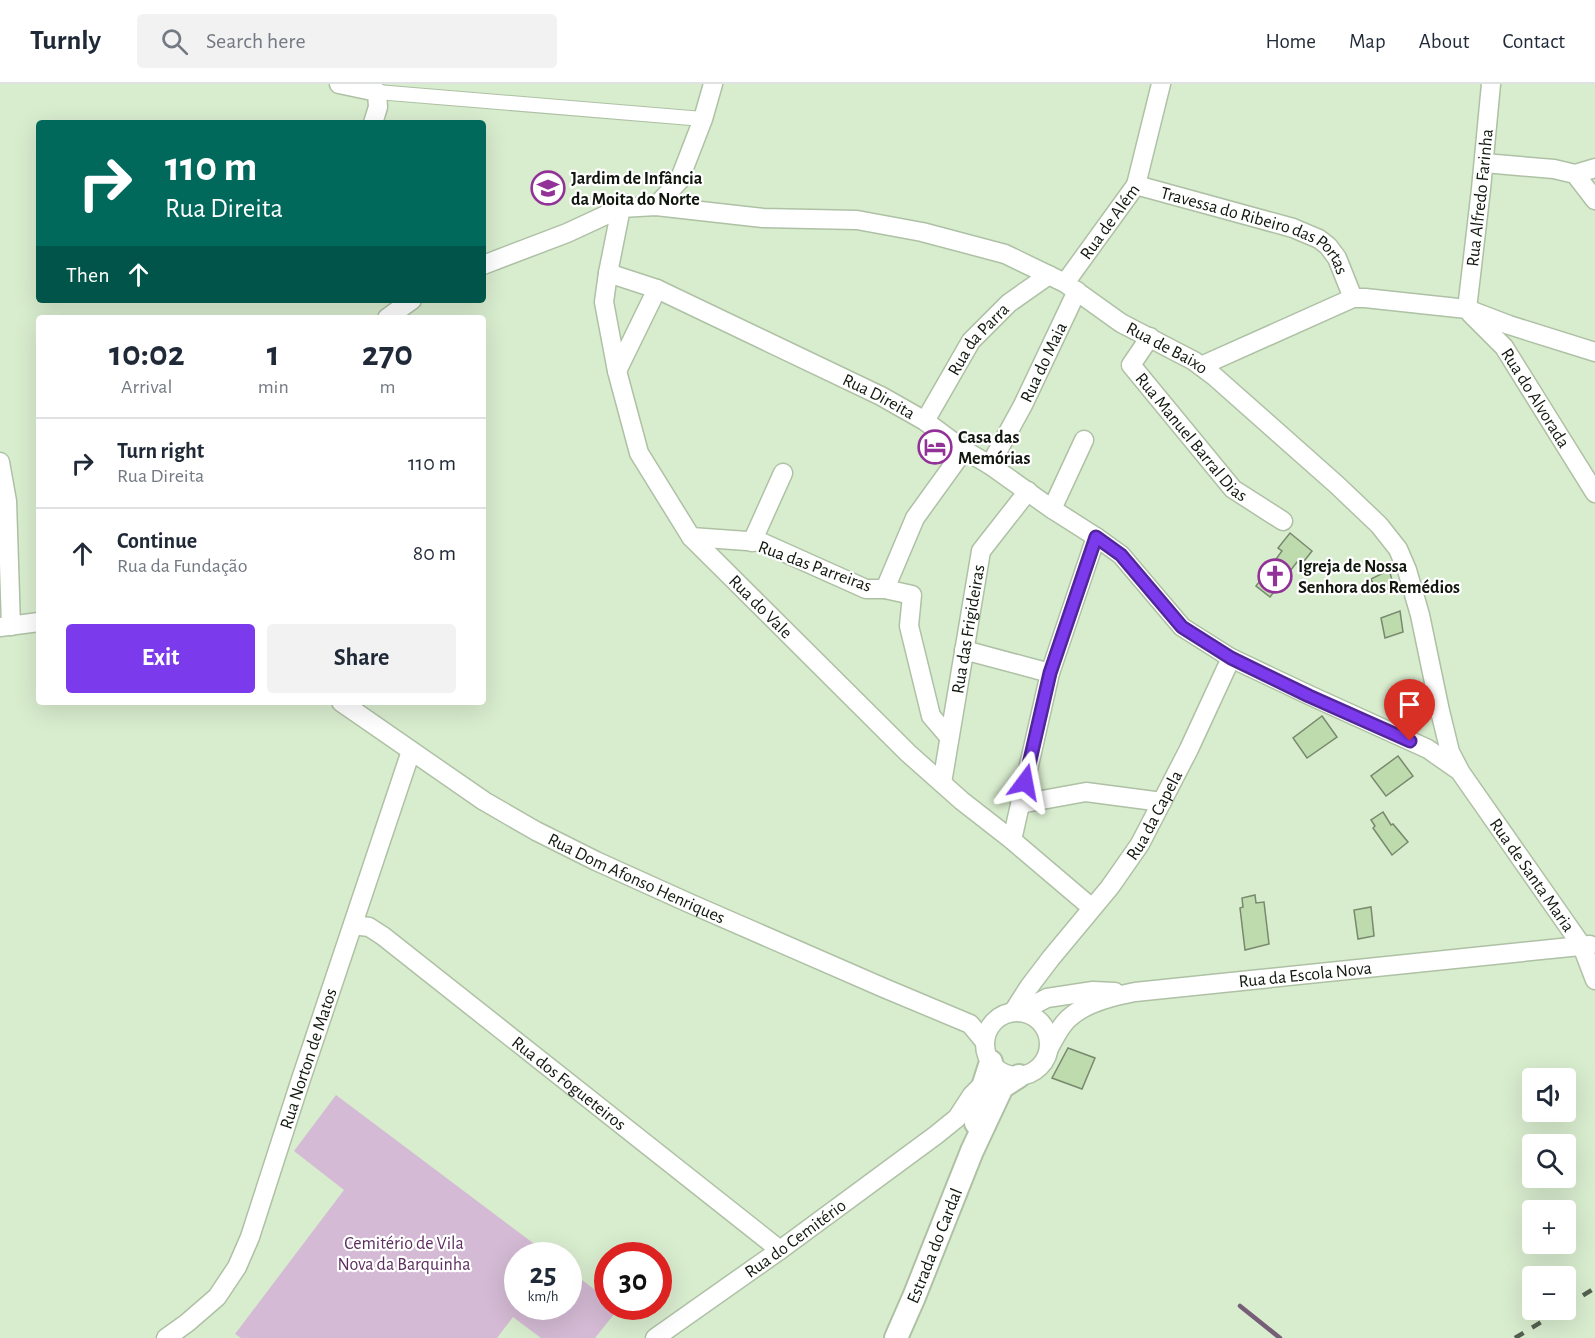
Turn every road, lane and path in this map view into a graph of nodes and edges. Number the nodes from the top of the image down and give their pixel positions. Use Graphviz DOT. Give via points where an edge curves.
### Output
graph roads {
  1 [pos="339,84"];
  2 [pos="713,84"];
  3 [pos="1161,84"];
  4 [pos="1491,84"];
  5 [pos="377,92"];
  6 [pos="703,119"];
  7 [pos="374,120"];
  8 [pos="1484,163"];
  9 [pos="1595,168"];
  10 [pos="1575,174"];
  11 [pos="1136,185"];
  12 [pos="1595,200"];
  13 [pos="656,206"];
  14 [pos="621,208"];
  15 [pos="486,260"];
  16 [pos="608,273"];
  17 [pos="1064,283"];
  18 [pos="657,289"];
  19 [pos="1353,298"];
  20 [pos="408,303"];
  21 [pos="1467,309"];
  22 [pos="391,315"];
  23 [pos="1150,337"];
  24 [pos="1595,352"];
  25 [pos="1202,366"];
  26 [pos="617,371"];
  27 [pos="926,421"];
  28 [pos="1084,440"];
  29 [pos="964,450"];
  30 [pos="0,462"];
  31 [pos="990,465"];
  32 [pos="783,473"];
  33 [pos="1028,491"];
  34 [pos="1595,494"];
  35 [pos="1052,509"];
  36 [pos="1283,521"];
  37 [pos="692,537"];
  38 [pos="1096,537"];
  39 [pos="752,542"];
  40 [pos="885,589"];
  41 [pos="36,622"];
  42 [pos="5,627"];
  43 [pos="964,650"];
  44 [pos="1231,658"];
  45 [pos="1050,673"];
  46 [pos="346,705"];
  47 [pos="949,737"];
  48 [pos="411,751"];
  49 [pos="1461,773"];
  50 [pos="942,783"];
  51 [pos="1162,802"];
  52 [pos="1020,804"];
  53 [pos="1012,840"];
  54 [pos="1092,908"];
  55 [pos="353,925"];
  56 [pos="1589,945"];
  57 [pos="1051,958"];
  58 [pos="1595,980"];
  59 [pos="1135,992"];
  60 [pos="1047,998"];
  61 [pos="1013,1012"];
  62 [pos="952,1016"];
  63 [pos="1049,1048"];
  64 [pos="994,1064"];
  65 [pos="936,1135"];
  66 [pos="972,1151"];
  67 [pos="780,1250"];
  68 [pos="166,1338"];
  69 [pos="655,1338"];
  70 [pos="896,1338"];
  1 -- 5 [label="street"];
  2 -- 6 [label="street"];
  3 -- 11 [label="street, Rua de Além"];
  4 -- 8 [label="street, Rua Alfredo Farinha"];
  5 -- 6 [label="street"];
  5 -- 7 [label="street"];
  6 -- 13 [label="street" via="679,181"];
  8 -- 10 [label="street" via="1554,168"];
  8 -- 21 [label="street, Rua Alfredo Farinha"];
  9 -- 10 [label="street"];
  10 -- 12 [label="street"];
  11 -- 17 [label="street, Rua de Além"];
  11 -- 19 [label="street, Travessa do Ribeiro das Portas" via="1320,239 1337,258"];
  13 -- 14 [label="street, Rua de Baixo"];
  13 -- 17 [label="street, Rua de Baixo" via="763,218 857,220 922,232 1005,254"];
  14 -- 15 [label="street" via="567,233"];
  14 -- 16 [label="street, Rua do Vale"];
  16 -- 18 [label="street, Rua Direita"];
  16 -- 26 [label="street, Rua do Vale" via="604,302"];
  17 -- 23 [label="street, Rua de Baixo" via="1121,323"];
  17 -- 27 [label="street, Rua da Parra" via="1009,303 971,341"];
  17 -- 31 [label="street, Rua do Maia" via="1023,405"];
  18 -- 26 [label="street"];
  18 -- 27 [label="street, Rua Direita"];
  19 -- 21 [label="street"];
  19 -- 25 [label="street"];
  20 -- 22 [label="street"];
  21 -- 24 [label="street"];
  21 -- 34 [label="street, Rua do Alvorada" via="1504,347"];
  23 -- 25 [label="street, Rua de Baixo"];
  23 -- 36 [label="street, Rua Manuel Barral Dias" via="1131,365 1233,489"];
  25 -- 49 [label="street, Rua de Baixo" via="1337,485 1398,549 1420,615 1450,752"];
  26 -- 37 [label="street, Rua do Vale" via="639,453"];
  27 -- 29 [label="street, Rua Direita"];
  28 -- 35 [label="street"];
  29 -- 31 [label="street, Rua Direita"];
  29 -- 40 [label="street, Rua das Parreiras" via="915,518"];
  30 -- 42 [label="street" via="7,501"];
  31 -- 33 [label="street, Rua Direita"];
  32 -- 39 [label="street"];
  33 -- 35 [label="street, Rua Direita"];
  33 -- 43 [label="street, Rua das Frigideiras" via="981,551"];
  35 -- 38 [label="street, Rua Direita"];
  37 -- 39 [label="street, Rua das Parreiras"];
  37 -- 50 [label="street, Rua do Vale"];
  38 -- 44 [label="street, Rua Direita" via="1121,555 1182,627"];
  38 -- 45 [label="street"];
  39 -- 40 [label="street, Rua das Parreiras" via="761,542 866,589"];
  40 -- 47 [label="street" via="912,596 909,626 931,716"];
  41 -- 42 [label="street"];
  43 -- 45 [label="street"];
  43 -- 47 [label="street, Rua das Frigideiras"];
  44 -- 49 [label="street, Rua Direita" via="1428,749"];
  44 -- 51 [label="street, Rua da Capela"];
  45 -- 52 [label="street"];
  46 -- 48 [label="street, Rua Dom Afonso Henriques"];
  47 -- 50 [label="street, Rua das Frigideiras"];
  48 -- 55 [label="street, Rua Norton de Matos"];
  48 -- 62 [label="street, Rua Dom Afonso Henriques" via="506,814 596,861"];
  49 -- 56 [label="street, Rua de Santa Maria"];
  50 -- 53 [label="street, Rua do Vale"];
  51 -- 52 [label="street" via="1086,792"];
  51 -- 54 [label="street, Rua da Capela" via="1140,844"];
  52 -- 53 [label="street"];
  53 -- 54 [label="street, Rua do Vale"];
  54 -- 57 [label="street, Rua da Capela"];
  55 -- 67 [label="street, Rua dos Fogueteiros" via="369,927 383,936"];
  55 -- 68 [label="street, Rua Norton de Matos" via="237,1267 217,1297"];
  56 -- 58 [label="street, Rua de Santa Maria"];
  56 -- 59 [label="street, Rua da Escola Nova"];
  57 -- 60 [label="street, Rua da Capela" via="1042,984"];
  57 -- 61 [label="street, Rua da Capela"];
  59 -- 60 [label="street" via="1093,991"];
  59 -- 63 [label="street, Rua da Escola Nova" via="1107,998 1074,1014"];
  60 -- 61 [label="street"];
  61 -- 62 [label="street, Rua Dom Afonso Henriques" via="984,1017"];
  61 -- 63 [label="street" via="1030,1014 1039,1020"];
  61 -- 64 [label="street" via="998,1018 987,1033"];
  62 -- 64 [label="street, Rua Dom Afonso Henriques" via="970,1024"];
  63 -- 64 [label="street" via="1039,1067 1029,1073"];
  64 -- 65 [label="street, Rua do Cemitério"];
  64 -- 65 [label="street, Rua do Cemitério" via="957,1118"];
  64 -- 66 [label="street, Estrada do Cardal"];
  64 -- 66 [label="street, Estrada do Cardal" via="1002,1087"];
  65 -- 67 [label="street, Rua do Cemitério"];
  66 -- 70 [label="street, Estrada do Cardal"];
  67 -- 69 [label="street, Rua do Cemitério"];
}
